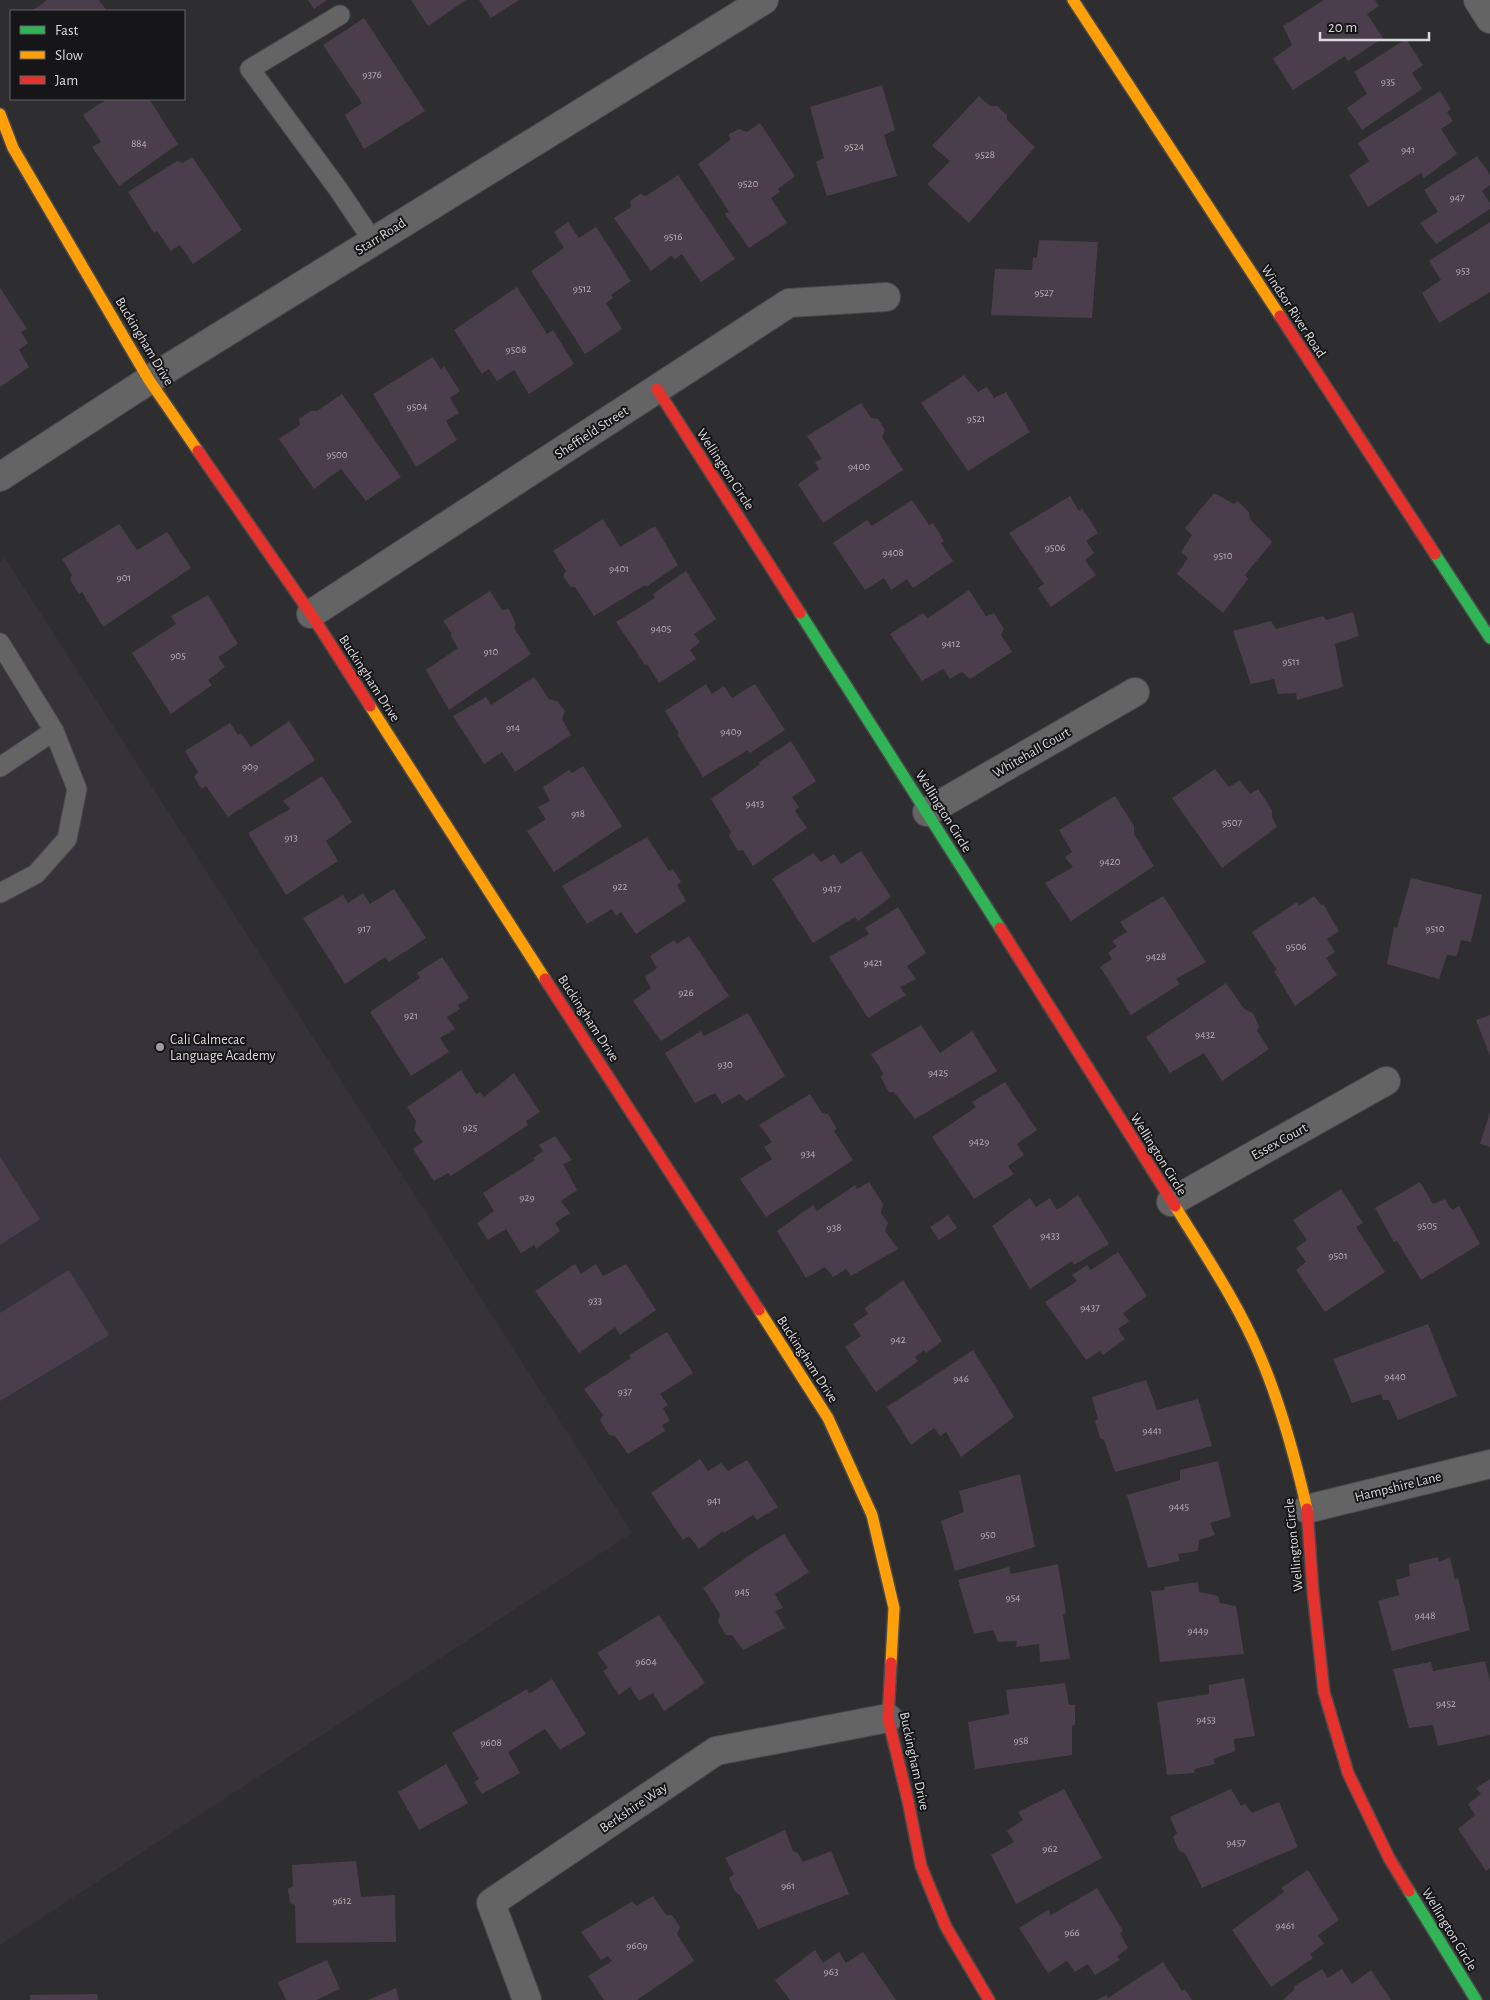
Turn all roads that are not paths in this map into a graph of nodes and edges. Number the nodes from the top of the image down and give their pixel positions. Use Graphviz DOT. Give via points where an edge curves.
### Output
graph roads {
  1 [pos="764,0"];
  2 [pos="1074,0"];
  3 [pos="1478,0"];
  4 [pos="340,15"];
  5 [pos="1490,19"];
  6 [pos="0,114"];
  7 [pos="374,241"];
  8 [pos="886,297"];
  9 [pos="149,380"];
  10 [pos="657,389"];
  11 [pos="0,477"];
  12 [pos="311,614"];
  13 [pos="1490,638"];
  14 [pos="3,654"];
  15 [pos="1135,692"];
  16 [pos="54,731"];
  17 [pos="0,767"];
  18 [pos="927,812"];
  19 [pos="0,893"];
  20 [pos="1386,1081"];
  21 [pos="1171,1202"];
  22 [pos="1490,1464"];
  23 [pos="1307,1509"];
  24 [pos="888,1718"];
  25 [pos="527,2000"];
  26 [pos="989,2000"];
  27 [pos="1476,2000"];
  1 -- 7 [label="street, Starr Road"];
  2 -- 13 [label="street, Windsor River Road"];
  3 -- 5 [label="street"];
  4 -- 7 [label="lane" via="250,69"];
  6 -- 9 [label="street, Buckingham Drive" via="13,148"];
  7 -- 9 [label="street, Starr Road"];
  8 -- 10 [label="street, Sheffield Street" via="790,303"];
  9 -- 11 [label="street, Starr Road"];
  9 -- 12 [label="street, Buckingham Drive"];
  10 -- 12 [label="street, Sheffield Street"];
  10 -- 18 [label="street, Wellington Circle"];
  12 -- 24 [label="street, Buckingham Drive" via="828,1418 872,1515 894,1608"];
  14 -- 16 [label="lane"];
  15 -- 18 [label="street, Whitehall Court"];
  16 -- 17 [label="lane"];
  16 -- 19 [label="lane" via="77,789 67,839 36,874"];
  18 -- 21 [label="street, Wellington Circle"];
  20 -- 21 [label="street, Essex Court"];
  21 -- 23 [label="street, Wellington Circle" via="1225,1286 1260,1355 1286,1425"];
  22 -- 23 [label="street, Hampshire Lane"];
  23 -- 27 [label="street, Wellington Circle" via="1324,1692 1348,1773 1389,1858"];
  24 -- 25 [label="street, Berkshire Way" via="716,1751 491,1903"];
  24 -- 26 [label="street, Buckingham Drive" via="921,1866 946,1927"];
}
